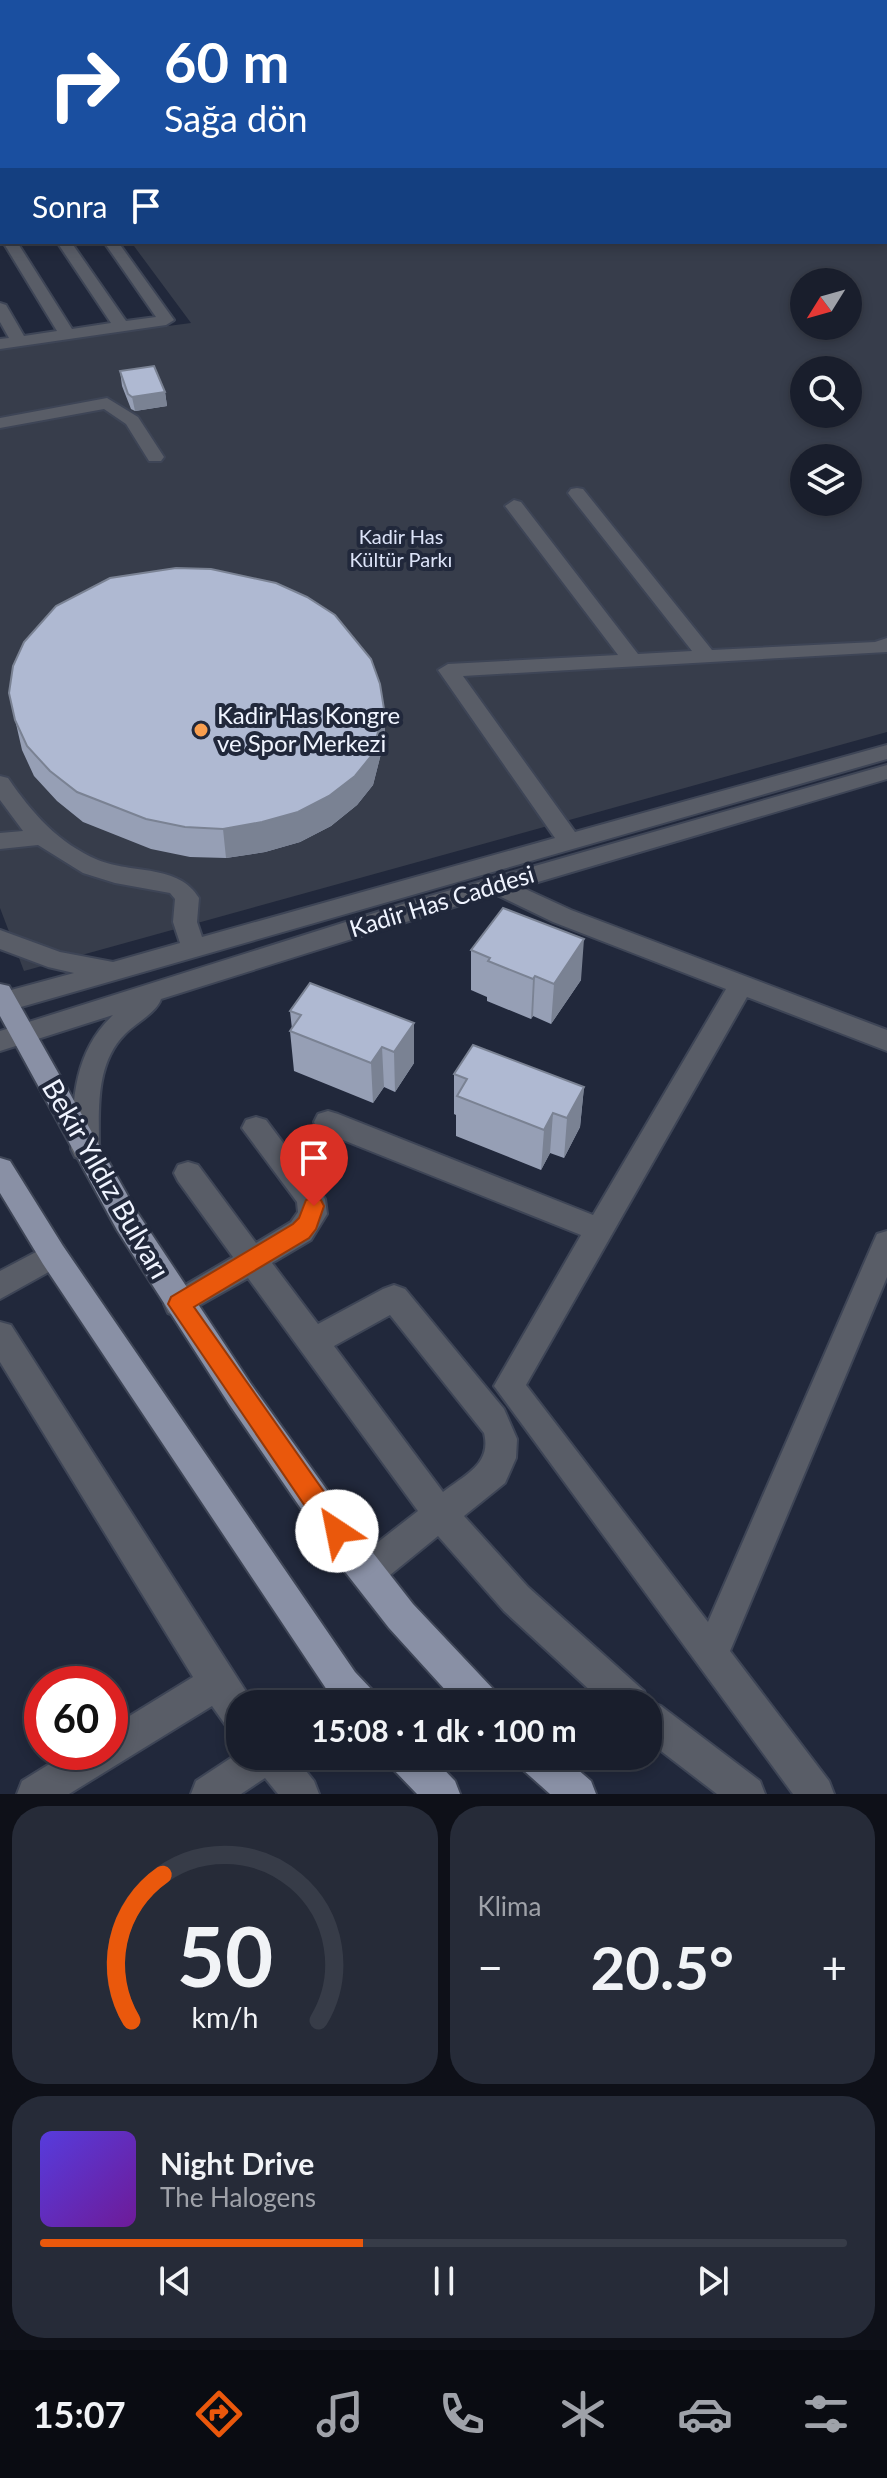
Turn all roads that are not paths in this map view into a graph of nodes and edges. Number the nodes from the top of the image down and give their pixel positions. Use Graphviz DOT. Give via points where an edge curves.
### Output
graph roads {
  1 [pos="11,244"];
  2 [pos="65,244"];
  3 [pos="112,244"];
  4 [pos="0,308"];
  5 [pos="121,326"];
  6 [pos="67,334"];
  7 [pos="19,341"];
  8 [pos="0,344"];
  9 [pos="0,423"];
  10 [pos="155,457"];
  11 [pos="577,493"];
  12 [pos="514,506"];
  13 [pos="887,644"];
  14 [pos="707,657"];
  15 [pos="633,661"];
  16 [pos="887,752"];
  17 [pos="887,772"];
  18 [pos="0,783"];
  19 [pos="40,837"];
  20 [pos="0,841"];
  21 [pos="570,842"];
  22 [pos="496,885"];
  23 [pos="0,939"];
  24 [pos="194,948"];
  25 [pos="118,970"];
  26 [pos="176,985"];
  27 [pos="741,985"];
  28 [pos="2,999"];
  29 [pos="12,1037"];
  30 [pos="887,1041"];
  31 [pos="328,1122"];
  32 [pos="256,1128"];
  33 [pos="85,1149"];
  34 [pos="0,1169"];
  35 [pos="188,1173"];
  36 [pos="599,1230"];
  37 [pos="887,1243"];
  38 [pos="53,1255"];
  39 [pos="252,1261"];
  40 [pos="0,1286"];
  41 [pos="179,1304"];
  42 [pos="0,1335"];
  43 [pos="312,1343"];
  44 [pos="441,1515"];
  45 [pos="367,1572"];
  46 [pos="711,1655"];
  47 [pos="217,1683"];
  48 [pos="342,1690"];
  49 [pos="469,1690"];
  50 [pos="616,1690"];
  51 [pos="226,1695"];
  52 [pos="662,1730"];
  53 [pos="128,1737"];
  54 [pos="74,1770"];
  55 [pos="247,1770"];
  56 [pos="281,1770"];
  57 [pos="419,1770"];
  58 [pos="551,1770"];
  59 [pos="35,1794"];
  60 [pos="209,1794"];
  61 [pos="301,1794"];
  62 [pos="442,1794"];
  63 [pos="578,1794"];
  64 [pos="747,1794"];
  65 [pos="816,1794"];
  1 -- 6 [label="street"];
  2 -- 5 [label="street"];
  3 -- 5 [label="street" via="166,320"];
  4 -- 7 [label="street"];
  5 -- 6 [label="street"];
  6 -- 7 [label="street"];
  7 -- 8 [label="street"];
  9 -- 10 [label="street" via="107,403 132,421"];
  11 -- 14 [label="street"];
  12 -- 15 [label="street"];
  13 -- 14 [label="street"];
  14 -- 15 [label="street"];
  15 -- 21 [label="street" via="448,670"];
  16 -- 21 [label="street, Kadir Has Caddesi"];
  17 -- 22 [label="street, Kadir Has Caddesi"];
  18 -- 19 [label="street"];
  19 -- 20 [label="street"];
  19 -- 24 [label="street" via="102,872 178,887 187,898 185,922"];
  21 -- 24 [label="street, Kadir Has Caddesi"];
  22 -- 26 [label="street, Kadir Has Caddesi"];
  22 -- 27 [label="street"];
  23 -- 25 [label="street" via="57,961"];
  24 -- 25 [label="street, Kadir Has Caddesi"];
  25 -- 28 [label="street, Kadir Has Caddesi"];
  26 -- 29 [label="street, Kadir Has Caddesi"];
  26 -- 33 [label="street" via="132,1011 99,1046 86,1084"];
  27 -- 30 [label="street"];
  27 -- 36 [label="street"];
  28 -- 29 [label="main road, Bekir Yıldız Bulvarı"];
  29 -- 33 [label="main road, Bekir Yıldız Bulvarı"];
  31 -- 36 [label="street"];
  32 -- 39 [label="street" via="314,1206 301,1231"];
  33 -- 41 [label="main road, Bekir Yıldız Bulvarı"];
  34 -- 38 [label="main road"];
  35 -- 39 [label="street"];
  36 -- 46 [label="street" via="509,1386"];
  37 -- 46 [label="street"];
  38 -- 40 [label="street"];
  38 -- 48 [label="main road"];
  39 -- 41 [label="street"];
  39 -- 43 [label="street"];
  41 -- 45 [label="main road, Bekir Yıldız Bulvarı"];
  42 -- 47 [label="street"];
  43 -- 44 [label="street"];
  43 -- 44 [label="street" via="394,1298 493,1419 502,1440 500,1462"];
  44 -- 45 [label="street"];
  44 -- 50 [label="street" via="516,1599"];
  45 -- 49 [label="main road, Bekir Yıldız Bulvarı"];
  46 -- 65 [label="street"];
  47 -- 51 [label="street"];
  47 -- 53 [label="street"];
  52 -- 64 [label="street"];
  54 -- 59 [label="street"];
  55 -- 60 [label="street"];
  56 -- 61 [label="street"];
  57 -- 62 [label="main road"];
  58 -- 63 [label="main road"];
}
